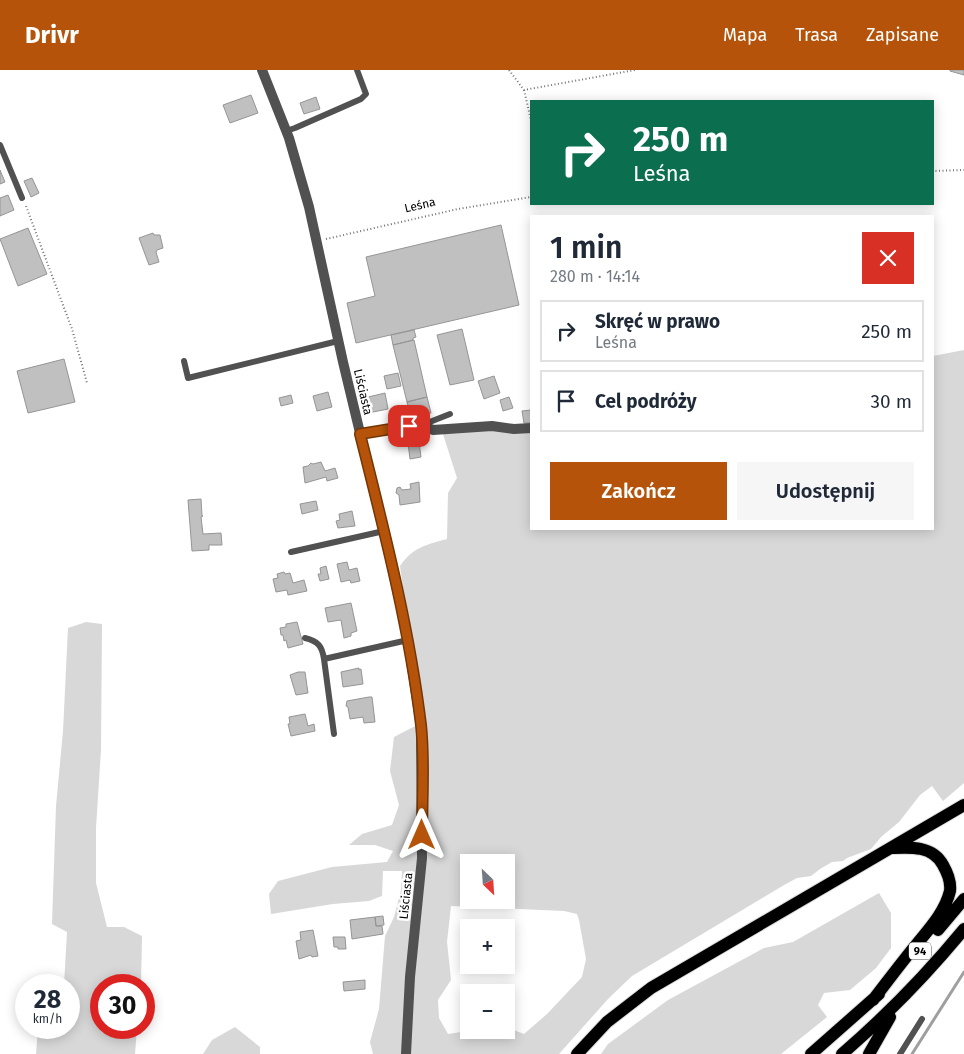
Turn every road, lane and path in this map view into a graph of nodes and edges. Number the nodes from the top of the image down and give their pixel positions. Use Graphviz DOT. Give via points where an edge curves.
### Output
graph roads {
  1 [pos="262,70"];
  2 [pos="357,70"];
  3 [pos="509,70"];
  4 [pos="635,70"];
  5 [pos="524,90"];
  6 [pos="530,116"];
  7 [pos="286,131"];
  8 [pos="0,145"];
  9 [pos="964,170"];
  10 [pos="934,171"];
  11 [pos="530,196"];
  12 [pos="22,198"];
  13 [pos="316,242"];
  14 [pos="338,341"];
  15 [pos="184,362"];
  16 [pos="87,383"];
  17 [pos="450,414"];
  18 [pos="422,425"];
  19 [pos="530,428"];
  20 [pos="360,434"];
  21 [pos="384,531"];
  22 [pos="291,552"];
  23 [pos="305,638"];
  24 [pos="408,640"];
  25 [pos="324,659"];
  26 [pos="334,734"];
  27 [pos="962,810"];
  28 [pos="890,848"];
  29 [pos="964,899"];
  30 [pos="964,929"];
  31 [pos="904,996"];
  32 [pos="873,1000"];
  33 [pos="922,1019"];
  34 [pos="406,1054"];
  35 [pos="577,1054"];
  36 [pos="811,1054"];
  37 [pos="842,1054"];
  38 [pos="868,1054"];
  39 [pos="900,1054"];
  1 -- 7 [label="street, Liściasta"];
  2 -- 7 [label="lane" via="366,94 361,99"];
  3 -- 5 [label="path"];
  4 -- 5 [label="path"];
  5 -- 6 [label="path"];
  7 -- 13 [label="street, Liściasta"];
  8 -- 12 [label="lane"];
  9 -- 10 [label="path"];
  11 -- 13 [label="path, Leśna"];
  12 -- 16 [label="path" via="72,329"];
  13 -- 14 [label="street, Liściasta"];
  14 -- 15 [label="lane" via="188,378"];
  14 -- 20 [label="street, Liściasta"];
  17 -- 18 [label="lane"];
  18 -- 19 [label="street" via="433,430 492,426 514,430"];
  18 -- 20 [label="street"];
  20 -- 21 [label="street, Liściasta"];
  21 -- 22 [label="lane"];
  21 -- 24 [label="street, Liściasta"];
  23 -- 25 [label="lane" via="314,640 323,650"];
  24 -- 25 [label="lane"];
  24 -- 34 [label="street, Liściasta" via="421,726 422,858"];
  25 -- 26 [label="lane"];
  27 -- 28 [label="main road"];
  28 -- 32 [label="main road" via="922,848 932,853 943,865 950,889 942,913"];
  28 -- 35 [label="main road" via="651,988 607,1022"];
  29 -- 32 [label="main road, 94"];
  30 -- 31 [label="main road, 94"];
  31 -- 37 [label="main road, 94"];
  31 -- 38 [label="main road"];
  32 -- 36 [label="main road, 94"];
  33 -- 39 [label="lane"];
}
